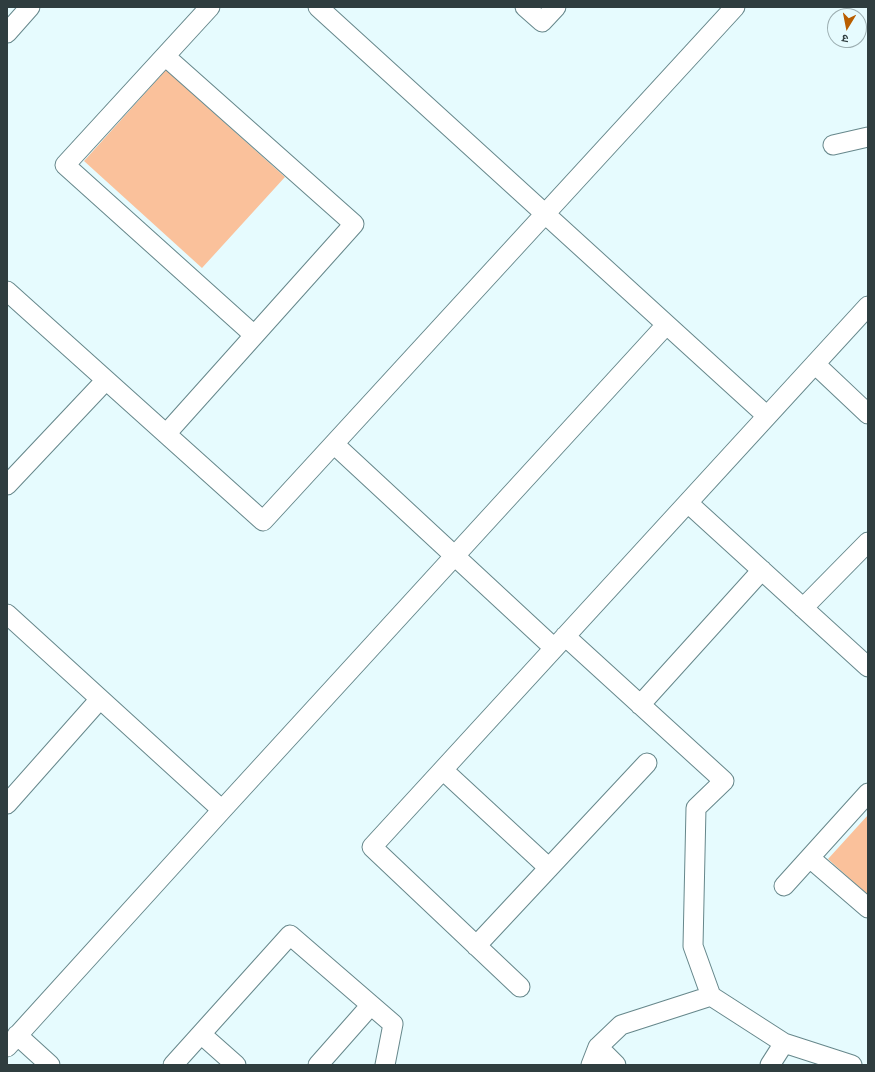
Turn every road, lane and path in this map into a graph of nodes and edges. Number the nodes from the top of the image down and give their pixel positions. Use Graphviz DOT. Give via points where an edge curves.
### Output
graph roads {
  1 [pos="30,7"];
  2 [pos="210,7"];
  3 [pos="318,7"];
  4 [pos="525,7"];
  5 [pos="556,7"];
  6 [pos="735,7"];
  7 [pos="7,33"];
  8 [pos="165,56"];
  9 [pos="868,137"];
  10 [pos="833,145"];
  11 [pos="545,214"];
  12 [pos="7,291"];
  13 [pos="868,306"];
  14 [pos="666,324"];
  15 [pos="254,335"];
  16 [pos="815,364"];
  17 [pos="106,380"];
  18 [pos="868,414"];
  19 [pos="767,416"];
  20 [pos="166,434"];
  21 [pos="334,444"];
  22 [pos="7,485"];
  23 [pos="688,503"];
  24 [pos="868,542"];
  25 [pos="454,556"];
  26 [pos="762,570"];
  27 [pos="803,608"];
  28 [pos="7,614"];
  29 [pos="560,642"];
  30 [pos="868,667"];
  31 [pos="100,699"];
  32 [pos="640,705"];
  33 [pos="647,763"];
  34 [pos="443,770"];
  35 [pos="868,792"];
  36 [pos="7,804"];
  37 [pos="222,810"];
  38 [pos="810,858"];
  39 [pos="549,868"];
  40 [pos="784,886"];
  41 [pos="868,908"];
  42 [pos="476,946"];
  43 [pos="520,987"];
  44 [pos="711,996"];
  45 [pos="371,1005"];
  46 [pos="201,1034"];
  47 [pos="12,1041"];
  48 [pos="784,1044"];
  49 [pos="598,1047"];
  50 [pos="50,1065"];
  51 [pos="173,1065"];
  52 [pos="236,1065"];
  53 [pos="318,1065"];
  54 [pos="385,1065"];
  55 [pos="591,1065"];
  56 [pos="616,1065"];
  57 [pos="770,1065"];
  58 [pos="852,1065"];
  1 -- 7 [label="street"];
  2 -- 8 [label="street"];
  3 -- 11 [label="street"];
  4 -- 5 [label="street" via="542,22"];
  6 -- 11 [label="street"];
  8 -- 15 [label="street" via="65,165"];
  8 -- 15 [label="street" via="354,224"];
  9 -- 10 [label="street"];
  11 -- 14 [label="street"];
  11 -- 21 [label="street"];
  12 -- 17 [label="street"];
  13 -- 16 [label="street"];
  14 -- 19 [label="street"];
  14 -- 25 [label="street"];
  15 -- 20 [label="street"];
  16 -- 18 [label="street"];
  16 -- 19 [label="street"];
  17 -- 20 [label="street"];
  17 -- 22 [label="street"];
  19 -- 23 [label="street"];
  20 -- 21 [label="street" via="264,521"];
  21 -- 25 [label="street"];
  23 -- 26 [label="street"];
  23 -- 29 [label="street"];
  24 -- 27 [label="street"];
  25 -- 29 [label="street"];
  25 -- 37 [label="street"];
  26 -- 27 [label="street"];
  26 -- 32 [label="street"];
  27 -- 30 [label="street"];
  28 -- 31 [label="street"];
  29 -- 32 [label="street"];
  29 -- 34 [label="street"];
  31 -- 36 [label="street"];
  31 -- 37 [label="street"];
  32 -- 44 [label="street" via="724,781 696,808 693,946"];
  33 -- 39 [label="street"];
  34 -- 39 [label="street"];
  34 -- 42 [label="street" via="372,847"];
  35 -- 38 [label="street"];
  37 -- 47 [label="street"];
  38 -- 40 [label="street"];
  38 -- 41 [label="street"];
  39 -- 42 [label="street"];
  42 -- 43 [label="street"];
  44 -- 48 [label="street"];
  44 -- 49 [label="street" via="620,1025"];
  45 -- 46 [label="street" via="290,935"];
  45 -- 53 [label="street"];
  45 -- 54 [label="street" via="393,1024"];
  46 -- 51 [label="street"];
  46 -- 52 [label="street"];
  47 -- 50 [label="street"];
  48 -- 57 [label="street"];
  48 -- 58 [label="street"];
  49 -- 55 [label="street"];
  49 -- 56 [label="street"];
}
